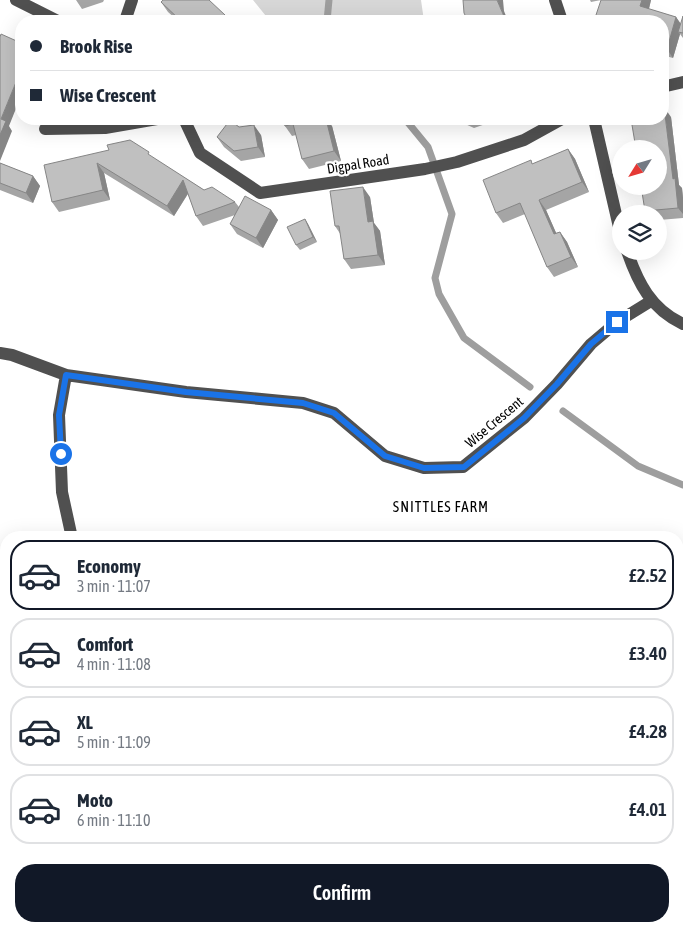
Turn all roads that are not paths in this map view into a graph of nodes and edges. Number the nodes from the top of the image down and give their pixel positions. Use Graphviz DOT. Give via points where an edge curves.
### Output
graph roads {
  1 [pos="16,0"];
  2 [pos="132,0"];
  3 [pos="555,0"];
  4 [pos="46,15"];
  5 [pos="127,15"];
  6 [pos="560,15"];
  7 [pos="683,82"];
  8 [pos="669,85"];
  9 [pos="122,125"];
  10 [pos="187,125"];
  11 [pos="551,125"];
  12 [pos="595,125"];
  13 [pos="46,129"];
  14 [pos="614,205"];
  15 [pos="630,260"];
  16 [pos="651,301"];
  17 [pos="683,324"];
  18 [pos="0,353"];
  19 [pos="66,375"];
  20 [pos="70,531"];
  1 -- 4 [label="street"];
  2 -- 5 [label="street"];
  3 -- 6 [label="street"];
  7 -- 8 [label="street"];
  9 -- 13 [label="street"];
  10 -- 11 [label="street, Digpal Road" via="200,153 260,192 457,162 524,140"];
  12 -- 14 [label="street"];
  15 -- 16 [label="street"];
  16 -- 17 [label="street" via="666,315"];
  16 -- 19 [label="street, Wise Crescent" via="617,322 591,344 524,418 464,467 424,468 385,456 334,413 303,403 186,392"];
  18 -- 19 [label="street, Wise Crescent"];
  19 -- 20 [label="street" via="59,415 62,492"];
}
